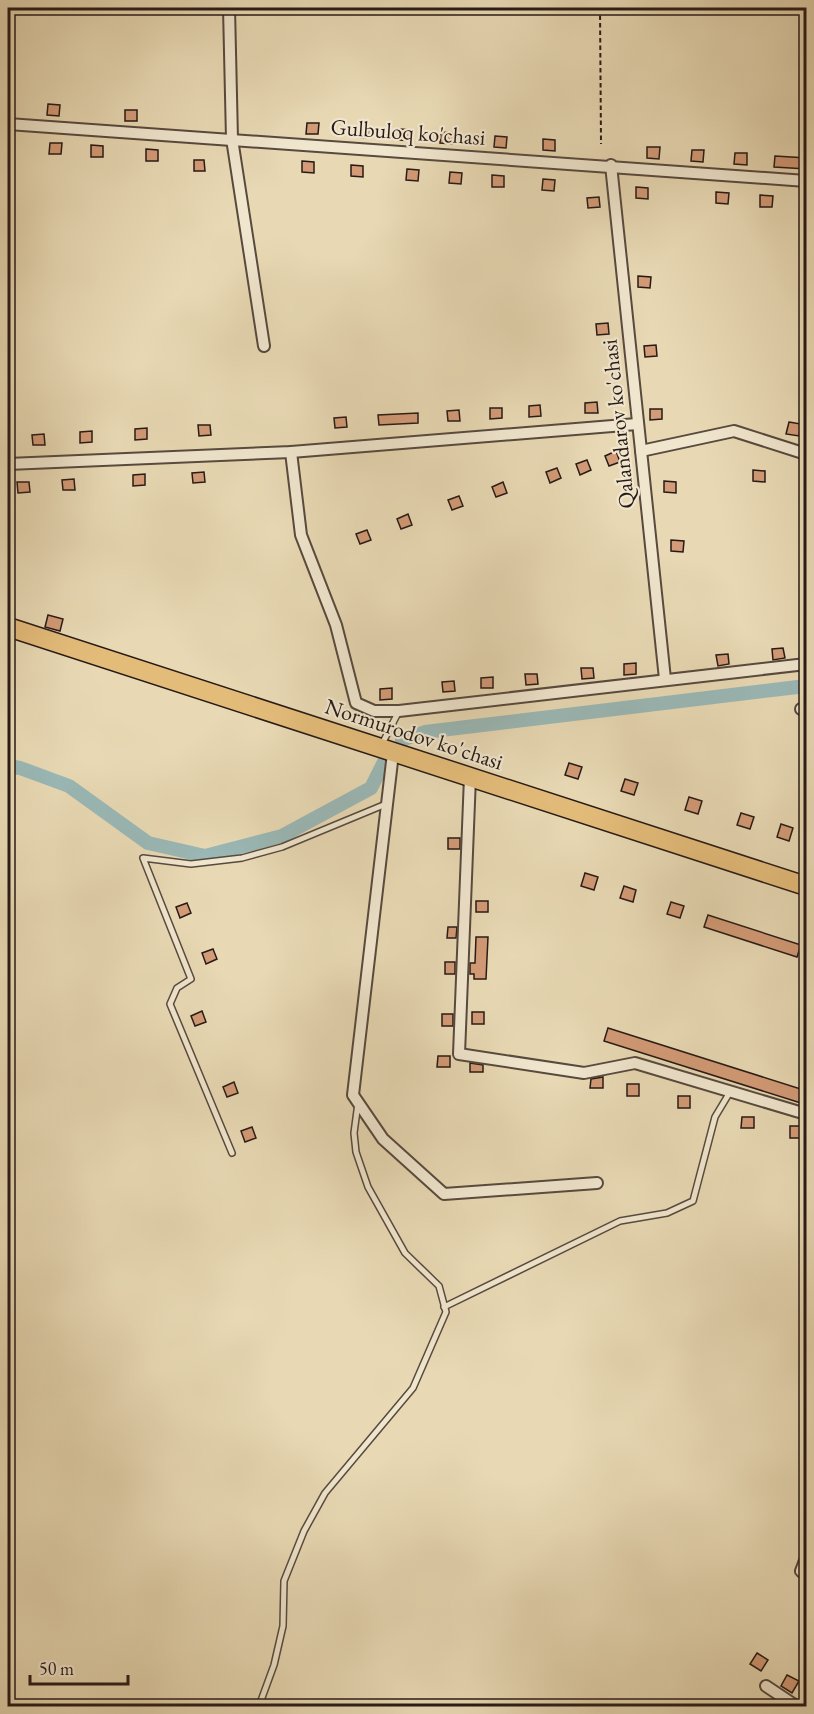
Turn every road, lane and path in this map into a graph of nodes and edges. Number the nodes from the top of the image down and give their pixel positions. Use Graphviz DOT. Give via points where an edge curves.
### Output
graph roads {
  1 [pos="229,8"];
  2 [pos="600,8"];
  3 [pos="8,124"];
  4 [pos="232,139"];
  5 [pos="601,144"];
  6 [pos="611,165"];
  7 [pos="807,181"];
  8 [pos="264,346"];
  9 [pos="637,424"];
  10 [pos="641,451"];
  11 [pos="291,452"];
  12 [pos="807,454"];
  13 [pos="8,464"];
  14 [pos="8,627"];
  15 [pos="807,664"];
  16 [pos="665,679"];
  17 [pos="399,711"];
  18 [pos="386,750"];
  19 [pos="470,777"];
  20 [pos="387,804"];
  21 [pos="807,886"];
  22 [pos="730,1091"];
  23 [pos="358,1103"];
  24 [pos="807,1114"];
  25 [pos="232,1153"];
  26 [pos="597,1183"];
  27 [pos="444,1307"];
  28 [pos="807,1558"];
  29 [pos="807,1575"];
  30 [pos="766,1686"];
  31 [pos="259,1707"];
  32 [pos="796,1707"];
  1 -- 4 [label="street"];
  2 -- 5 [label="path"];
  3 -- 4 [label="street, Gulbuloq ko'chasi"];
  4 -- 6 [label="street, Gulbuloq ko'chasi"];
  4 -- 8 [label="street"];
  6 -- 7 [label="street, Gulbuloq ko'chasi"];
  6 -- 9 [label="street, Qalandarov ko'chasi"];
  9 -- 10 [label="street, Qalandarov ko'chasi"];
  9 -- 11 [label="street"];
  10 -- 12 [label="street" via="734,431"];
  10 -- 16 [label="street, Qalandarov ko'chasi"];
  11 -- 13 [label="street"];
  11 -- 17 [label="street" via="300,535 336,625 356,703 374,711"];
  14 -- 18 [label="main road, Normurodov ko'chasi"];
  15 -- 16 [label="street"];
  16 -- 17 [label="street"];
  17 -- 18 [label="lane"];
  18 -- 19 [label="main road, Normurodov ko'chasi"];
  18 -- 20 [label="street"];
  19 -- 21 [label="main road, Normurodov ko'chasi"];
  19 -- 22 [label="street" via="459,1054 584,1073 635,1063"];
  20 -- 23 [label="street" via="353,1095"];
  20 -- 25 [label="lane" via="282,848 242,858 191,864 143,858 191,979 177,988 170,1004"];
  22 -- 24 [label="street"];
  22 -- 27 [label="lane" via="715,1117 693,1201 667,1213 620,1221"];
  23 -- 26 [label="street" via="383,1139 444,1194"];
  23 -- 27 [label="lane" via="356,1152 368,1187 405,1253 440,1286"];
  27 -- 31 [label="lane" via="446,1312 413,1388 325,1493 304,1531 284,1581 283,1626"];
  28 -- 29 [label="street" via="801,1571"];
  30 -- 32 [label="street"];
}
